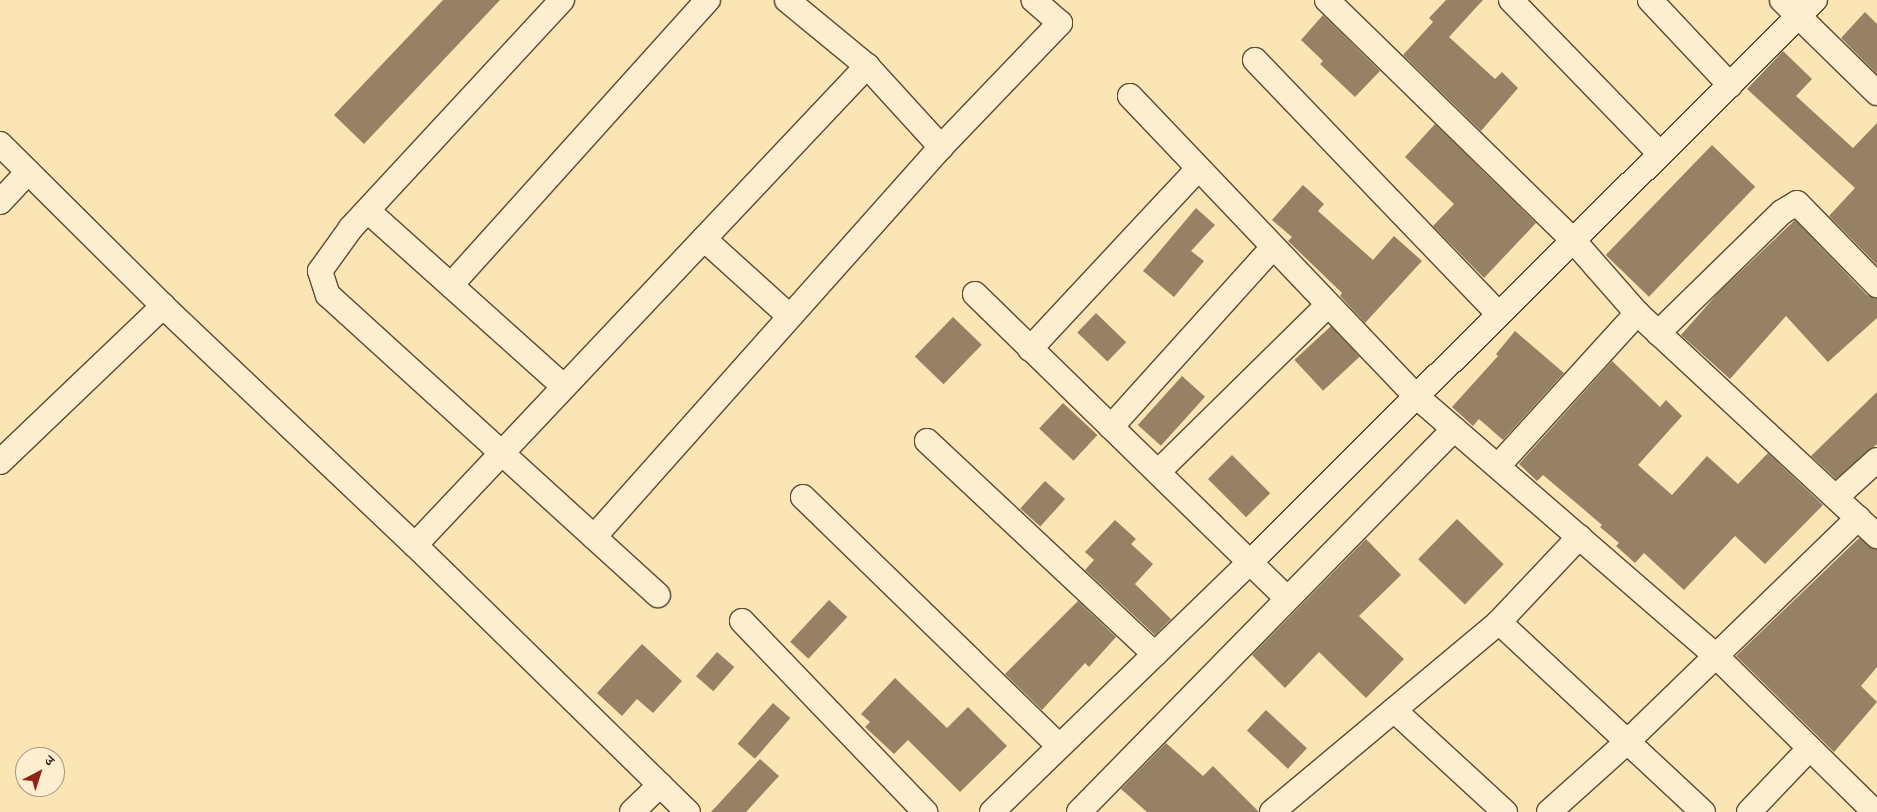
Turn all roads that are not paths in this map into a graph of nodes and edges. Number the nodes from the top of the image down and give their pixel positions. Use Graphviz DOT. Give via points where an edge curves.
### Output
graph roads {
  1 [pos="562,0"];
  2 [pos="708,0"];
  3 [pos="787,0"];
  4 [pos="1034,0"];
  5 [pos="1327,0"];
  6 [pos="1511,0"];
  7 [pos="1650,0"];
  8 [pos="1799,5"];
  9 [pos="1255,60"];
  10 [pos="867,66"];
  11 [pos="1730,84"];
  12 [pos="1877,93"];
  13 [pos="1130,96"];
  14 [pos="0,144"];
  15 [pos="941,147"];
  16 [pos="1660,154"];
  17 [pos="1198,169"];
  18 [pos="28,172"];
  19 [pos="0,202"];
  20 [pos="368,211"];
  21 [pos="704,239"];
  22 [pos="1573,240"];
  23 [pos="1272,246"];
  24 [pos="451,285"];
  25 [pos="1877,285"];
  26 [pos="975,294"];
  27 [pos="1328,305"];
  28 [pos="163,306"];
  29 [pos="1637,313"];
  30 [pos="1499,314"];
  31 [pos="788,315"];
  32 [pos="1658,333"];
  33 [pos="1030,349"];
  34 [pos="564,387"];
  35 [pos="1416,396"];
  36 [pos="1111,427"];
  37 [pos="1454,429"];
  38 [pos="927,441"];
  39 [pos="501,452"];
  40 [pos="1877,460"];
  41 [pos="0,462"];
  42 [pos="1498,466"];
  43 [pos="1158,472"];
  44 [pos="803,497"];
  45 [pos="1836,497"];
  46 [pos="1858,518"];
  47 [pos="1877,536"];
  48 [pos="594,537"];
  49 [pos="1579,537"];
  50 [pos="415,545"];
  51 [pos="1249,563"];
  52 [pos="658,594"];
  53 [pos="1287,598"];
  54 [pos="742,621"];
  55 [pos="1499,622"];
  56 [pos="1154,654"];
  57 [pos="1715,655"];
  58 [pos="1394,710"];
  59 [pos="1627,742"];
  60 [pos="1059,746"];
  61 [pos="1810,748"];
  62 [pos="660,785"];
  63 [pos="1276,811"];
  64 [pos="632,812"];
  65 [pos="688,812"];
  66 [pos="925,812"];
  67 [pos="992,812"];
  68 [pos="1079,812"];
  69 [pos="1505,812"];
  70 [pos="1549,812"];
  71 [pos="1703,812"];
  72 [pos="1749,812"];
  73 [pos="1875,812"];
  1 -- 20 [label="street"];
  2 -- 24 [label="street"];
  3 -- 10 [label="street"];
  4 -- 15 [label="street" via="1060,23"];
  5 -- 22 [label="street"];
  6 -- 16 [label="street"];
  7 -- 11 [label="street"];
  8 -- 11 [label="street"];
  8 -- 12 [label="street"];
  9 -- 30 [label="street"];
  10 -- 15 [label="street"];
  10 -- 21 [label="street"];
  11 -- 16 [label="street"];
  13 -- 17 [label="street"];
  14 -- 18 [label="street"];
  15 -- 31 [label="street"];
  16 -- 22 [label="street"];
  17 -- 23 [label="street"];
  17 -- 33 [label="street"];
  18 -- 19 [label="street"];
  18 -- 28 [label="street"];
  20 -- 24 [label="street"];
  20 -- 39 [label="street" via="332,251 320,271 328,295"];
  21 -- 31 [label="street"];
  21 -- 34 [label="street"];
  22 -- 29 [label="street"];
  22 -- 30 [label="street"];
  23 -- 27 [label="street"];
  23 -- 36 [label="street"];
  24 -- 34 [label="street"];
  25 -- 32 [label="street" via="1797,203 1782,212"];
  26 -- 33 [label="street"];
  27 -- 35 [label="street"];
  27 -- 43 [label="street"];
  28 -- 41 [label="street"];
  28 -- 50 [label="street"];
  29 -- 32 [label="street"];
  29 -- 42 [label="street"];
  30 -- 35 [label="street"];
  31 -- 48 [label="street"];
  32 -- 45 [label="street"];
  33 -- 36 [label="street"];
  34 -- 39 [label="street"];
  35 -- 37 [label="street"];
  35 -- 51 [label="street"];
  36 -- 43 [label="street"];
  37 -- 42 [label="street"];
  37 -- 53 [label="street"];
  38 -- 56 [label="street"];
  39 -- 48 [label="street"];
  39 -- 50 [label="street"];
  40 -- 45 [label="street"];
  42 -- 49 [label="street"];
  43 -- 51 [label="street"];
  44 -- 60 [label="street"];
  45 -- 46 [label="street"];
  46 -- 47 [label="street"];
  46 -- 57 [label="street"];
  48 -- 52 [label="street"];
  49 -- 55 [label="street"];
  49 -- 57 [label="street"];
  50 -- 62 [label="street"];
  51 -- 53 [label="street"];
  51 -- 56 [label="street"];
  53 -- 68 [label="street"];
  54 -- 66 [label="street"];
  55 -- 58 [label="street"];
  55 -- 59 [label="street"];
  56 -- 60 [label="street"];
  57 -- 59 [label="street"];
  57 -- 61 [label="street"];
  58 -- 63 [label="street"];
  58 -- 69 [label="street"];
  59 -- 70 [label="street"];
  59 -- 71 [label="street"];
  60 -- 67 [label="street"];
  61 -- 72 [label="street"];
  61 -- 73 [label="street"];
  62 -- 64 [label="street"];
  62 -- 65 [label="street"];
}
